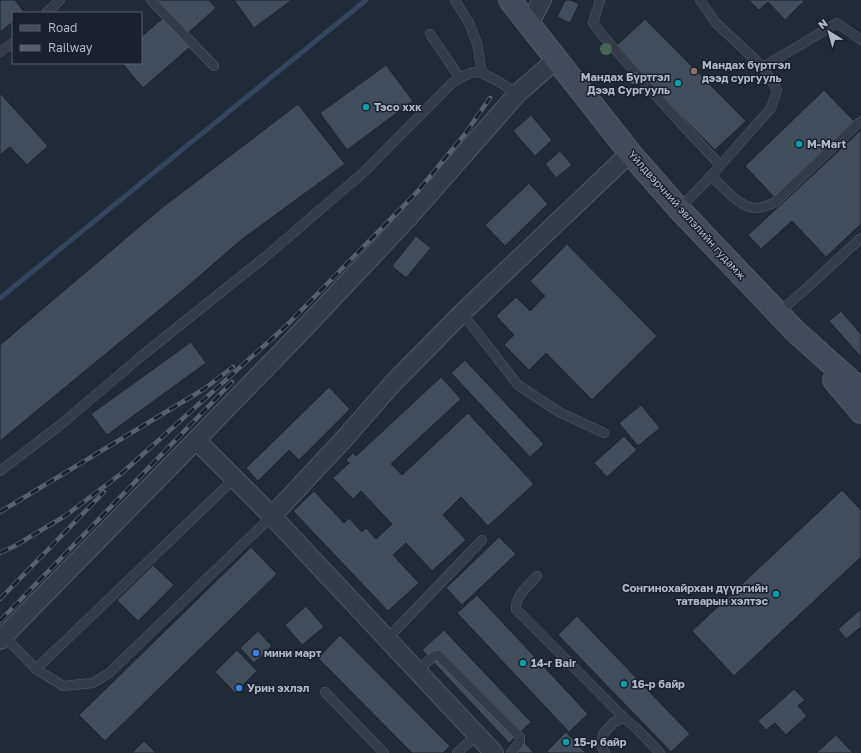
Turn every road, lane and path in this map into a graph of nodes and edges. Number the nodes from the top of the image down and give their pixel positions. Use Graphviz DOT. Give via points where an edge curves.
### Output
graph roads {
  1 [pos="60,0"];
  2 [pos="151,0"];
  3 [pos="455,0"];
  4 [pos="510,0"];
  5 [pos="542,0"];
  6 [pos="600,0"];
  7 [pos="700,0"];
  8 [pos="47,12"];
  9 [pos="529,24"];
  10 [pos="430,34"];
  11 [pos="861,40"];
  12 [pos="12,44"];
  13 [pos="0,52"];
  14 [pos="557,59"];
  15 [pos="214,66"];
  16 [pos="764,67"];
  17 [pos="482,73"];
  18 [pos="460,78"];
  19 [pos="518,93"];
  20 [pos="861,121"];
  21 [pos="630,153"];
  22 [pos="720,165"];
  23 [pos="711,176"];
  24 [pos="679,209"];
  25 [pos="861,238"];
  26 [pos="462,313"];
  27 [pos="778,313"];
  28 [pos="796,332"];
  29 [pos="861,390"];
  30 [pos="861,412"];
  31 [pos="604,433"];
  32 [pos="196,440"];
  33 [pos="0,471"];
  34 [pos="234,479"];
  35 [pos="272,516"];
  36 [pos="482,540"];
  37 [pos="537,576"];
  38 [pos="2,638"];
  39 [pos="387,639"];
  40 [pos="36,669"];
  41 [pos="417,671"];
  42 [pos="325,692"];
  43 [pos="624,718"];
  44 [pos="477,735"];
  45 [pos="379,751"];
  46 [pos="457,753"];
  47 [pos="494,753"];
  48 [pos="511,753"];
  49 [pos="605,753"];
  50 [pos="660,753"];
  1 -- 8 [label="lane"];
  2 -- 15 [label="lane"];
  3 -- 17 [label="lane" via="477,43"];
  4 -- 9 [label="main road, Үйлдвэрчний эвлэлийн гудамж"];
  5 -- 9 [label="street"];
  6 -- 22 [label="lane" via="593,23"];
  7 -- 16 [label="lane" via="716,23"];
  9 -- 14 [label="main road, Үйлдвэрчний эвлэлийн гудамж"];
  10 -- 18 [label="lane"];
  11 -- 16 [label="lane" via="837,23"];
  12 -- 13 [label="lane"];
  14 -- 19 [label="street"];
  14 -- 21 [label="main road, Үйлдвэрчний эвлэлийн гудамж"];
  16 -- 22 [label="lane" via="777,90 772,108"];
  17 -- 18 [label="lane" via="474,72"];
  17 -- 19 [label="lane"];
  18 -- 33 [label="lane" via="452,83 366,171 60,426"];
  19 -- 32 [label="street" via="409,217"];
  20 -- 23 [label="lane" via="774,202 765,206 748,208"];
  21 -- 24 [label="main road, Үйлдвэрчний эвлэлийн гудамж"];
  21 -- 26 [label="street"];
  22 -- 23 [label="lane"];
  23 -- 24 [label="lane"];
  24 -- 27 [label="main road, Үйлдвэрчний эвлэлийн гудамж"];
  25 -- 27 [label="lane"];
  26 -- 31 [label="lane" via="518,385 559,412"];
  26 -- 35 [label="street" via="394,382 344,440"];
  27 -- 28 [label="main road, Үйлдвэрчний эвлэлийн гудамж"];
  28 -- 29 [label="main road, Үйлдвэрчний эвлэлийн гудамж"];
  28 -- 30 [label="main road, Үйлдвэрчний эвлэлийн гудамж"];
  32 -- 34 [label="street"];
  32 -- 38 [label="street"];
  34 -- 35 [label="street"];
  34 -- 40 [label="lane"];
  35 -- 39 [label="street"];
  35 -- 40 [label="lane" via="109,673 93,683 63,686"];
  36 -- 39 [label="lane"];
  37 -- 43 [label="lane" via="518,596 516,609"];
  38 -- 40 [label="lane"];
  39 -- 41 [label="street"];
  41 -- 44 [label="street"];
  41 -- 48 [label="lane" via="438,655 520,737 520,742"];
  42 -- 45 [label="lane"];
  43 -- 49 [label="lane" via="614,722 602,734 601,745"];
  43 -- 50 [label="lane"];
  44 -- 46 [label="lane"];
  44 -- 47 [label="street"];
}
